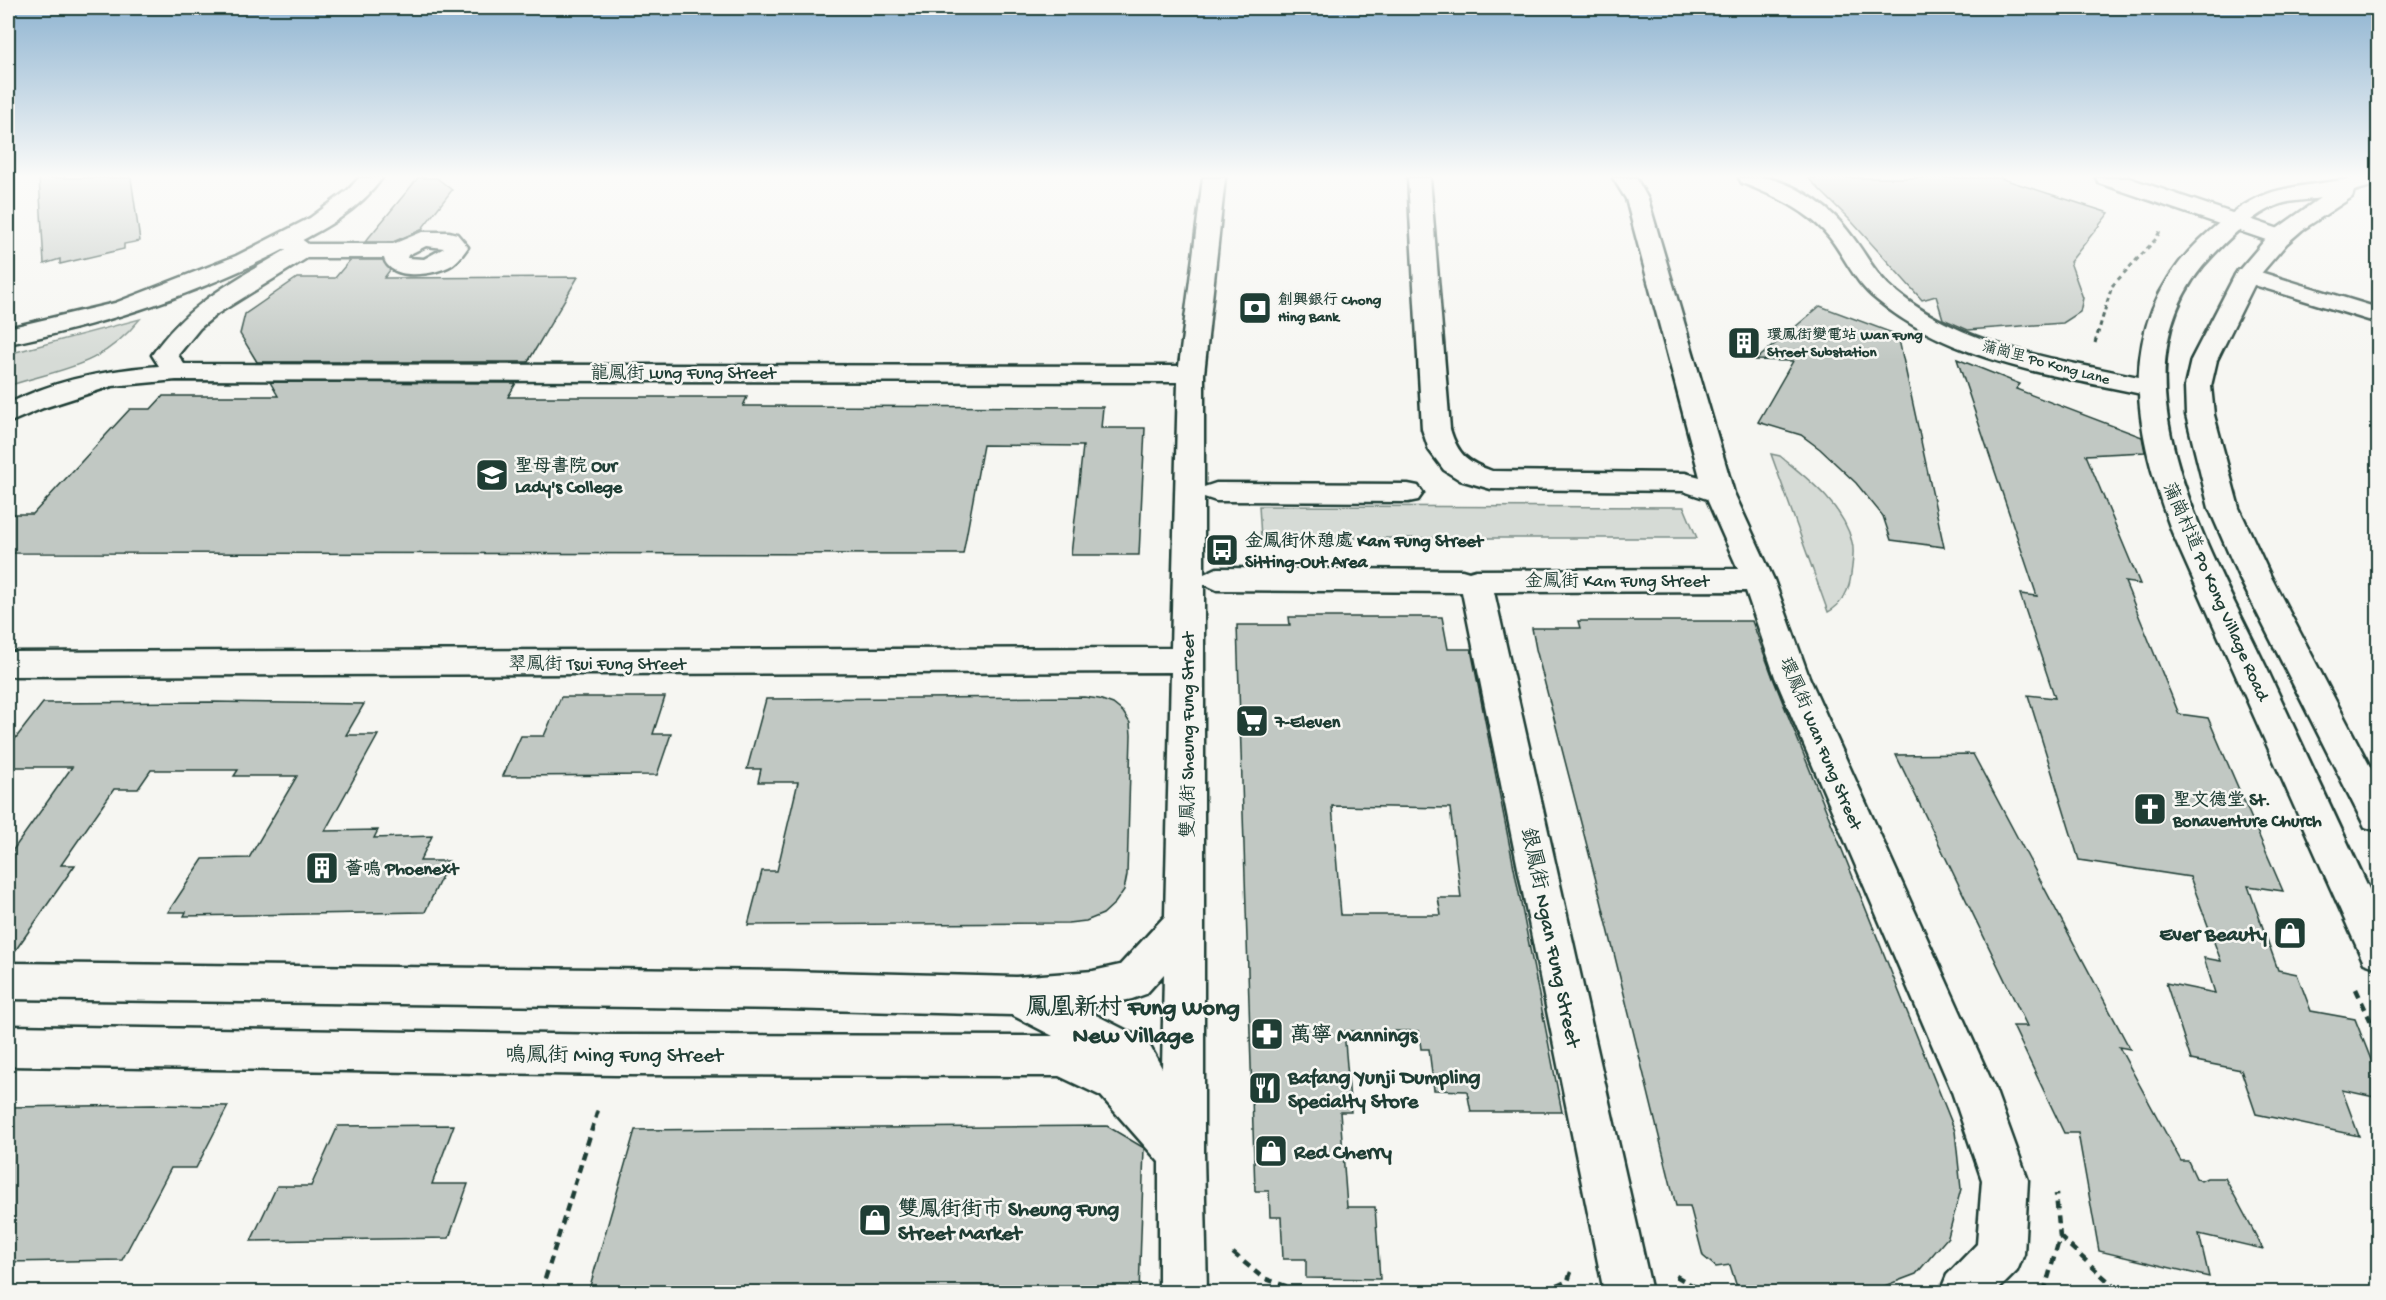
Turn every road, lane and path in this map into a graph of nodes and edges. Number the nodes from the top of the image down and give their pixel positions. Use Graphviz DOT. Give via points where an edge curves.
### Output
graph roads {
  1 [pos="302,239"];
  2 [pos="1207,239"];
  3 [pos="1423,239"];
  4 [pos="1648,239"];
  5 [pos="1841,239"];
  6 [pos="2156,239"];
  7 [pos="2215,239"];
  8 [pos="2279,239"];
  9 [pos="295,245"];
  10 [pos="397,252"];
  11 [pos="2247,275"];
  12 [pos="2379,316"];
  13 [pos="8,336"];
  14 [pos="2094,351"];
  15 [pos="176,372"];
  16 [pos="1191,374"];
  17 [pos="2151,388"];
  18 [pos="8,415"];
  19 [pos="1216,492"];
  20 [pos="1408,493"];
  21 [pos="1719,493"];
  22 [pos="1217,579"];
  23 [pos="1758,580"];
  24 [pos="1469,581"];
  25 [pos="1187,660"];
  26 [pos="8,664"];
  27 [pos="2379,816"];
  28 [pos="1186,920"];
  29 [pos="2379,950"];
  30 [pos="8,981"];
  31 [pos="1016,996"];
  32 [pos="8,1046"];
  33 [pos="598,1110"];
  34 [pos="1182,1154"];
  35 [pos="2060,1237"];
  36 [pos="1925,1287"];
  37 [pos="541,1293"];
  38 [pos="1183,1293"];
  39 [pos="1628,1293"];
  40 [pos="1905,1293"];
  41 [pos="1964,1293"];
  42 [pos="2120,1293"];
  1 -- 9 [label="street"];
  2 -- 16 [label="street, 雙鳳街 Sheung Fung Street"];
  3 -- 21 [label="street" via="1436,429 1445,457 1472,475 1491,480 1684,482"];
  4 -- 21 [label="street, 環鳳街 Wan Fung Street"];
  5 -- 17 [label="street, 蒲崗里 Po Kong Lane" via="1879,289 1903,308 1948,333 2012,356"];
  6 -- 14 [label="path" via="2112,286"];
  7 -- 17 [label="street, 蒲崗村道 Po Kong Village Road" via="2187,269 2171,295 2153,351"];
  8 -- 11 [label="street, 蒲崗村道 Po Kong Village Road"];
  9 -- 10 [label="street"];
  9 -- 13 [label="street" via="123,308"];
  9 -- 15 [label="street" via="175,337 165,355"];
  11 -- 12 [label="street"];
  11 -- 27 [label="street, 蒲崗村道 Po Kong Village Road" via="2204,360 2199,386 2200,416 2210,462 2224,508 2255,578"];
  15 -- 16 [label="street, 龍鳳街 Lung Fung Street"];
  15 -- 18 [label="street, 龍鳳街 Lung Fung Street" via="110,378 33,402"];
  16 -- 25 [label="street, 雙鳳街 Sheung Fung Street"];
  17 -- 29 [label="street, 蒲崗村道 Po Kong Village Road" via="2166,477 2187,532"];
  19 -- 20 [label="street"];
  21 -- 23 [label="street, 環鳳街 Wan Fung Street"];
  22 -- 24 [label="street, 金鳳街 Kam Fung Street"];
  23 -- 24 [label="street, 金鳳街 Kam Fung Street"];
  23 -- 41 [label="street, 環鳳街 Wan Fung Street" via="1792,677 1973,1089 2005,1180 2000,1254"];
  24 -- 39 [label="street, 銀鳳街 Ngan Fung Street"];
  25 -- 26 [label="street, 翠鳳街 Tsui Fung Street"];
  25 -- 28 [label="street, 雙鳳街 Sheung Fung Street"];
  28 -- 31 [label="street" via="1132,981 1093,990"];
  28 -- 34 [label="street, 雙鳳街 Sheung Fung Street"];
  30 -- 31 [label="street"];
  31 -- 34 [label="street" via="1132,1055"];
  32 -- 34 [label="street, 鳴鳳街 Ming Fung Street" via="616,1055 1062,1056 1116,1081"];
  33 -- 37 [label="path"];
  34 -- 38 [label="street, 雙鳳街 Sheung Fung Street"];
  35 -- 42 [label="path"];
  36 -- 40 [label="path"];
}
